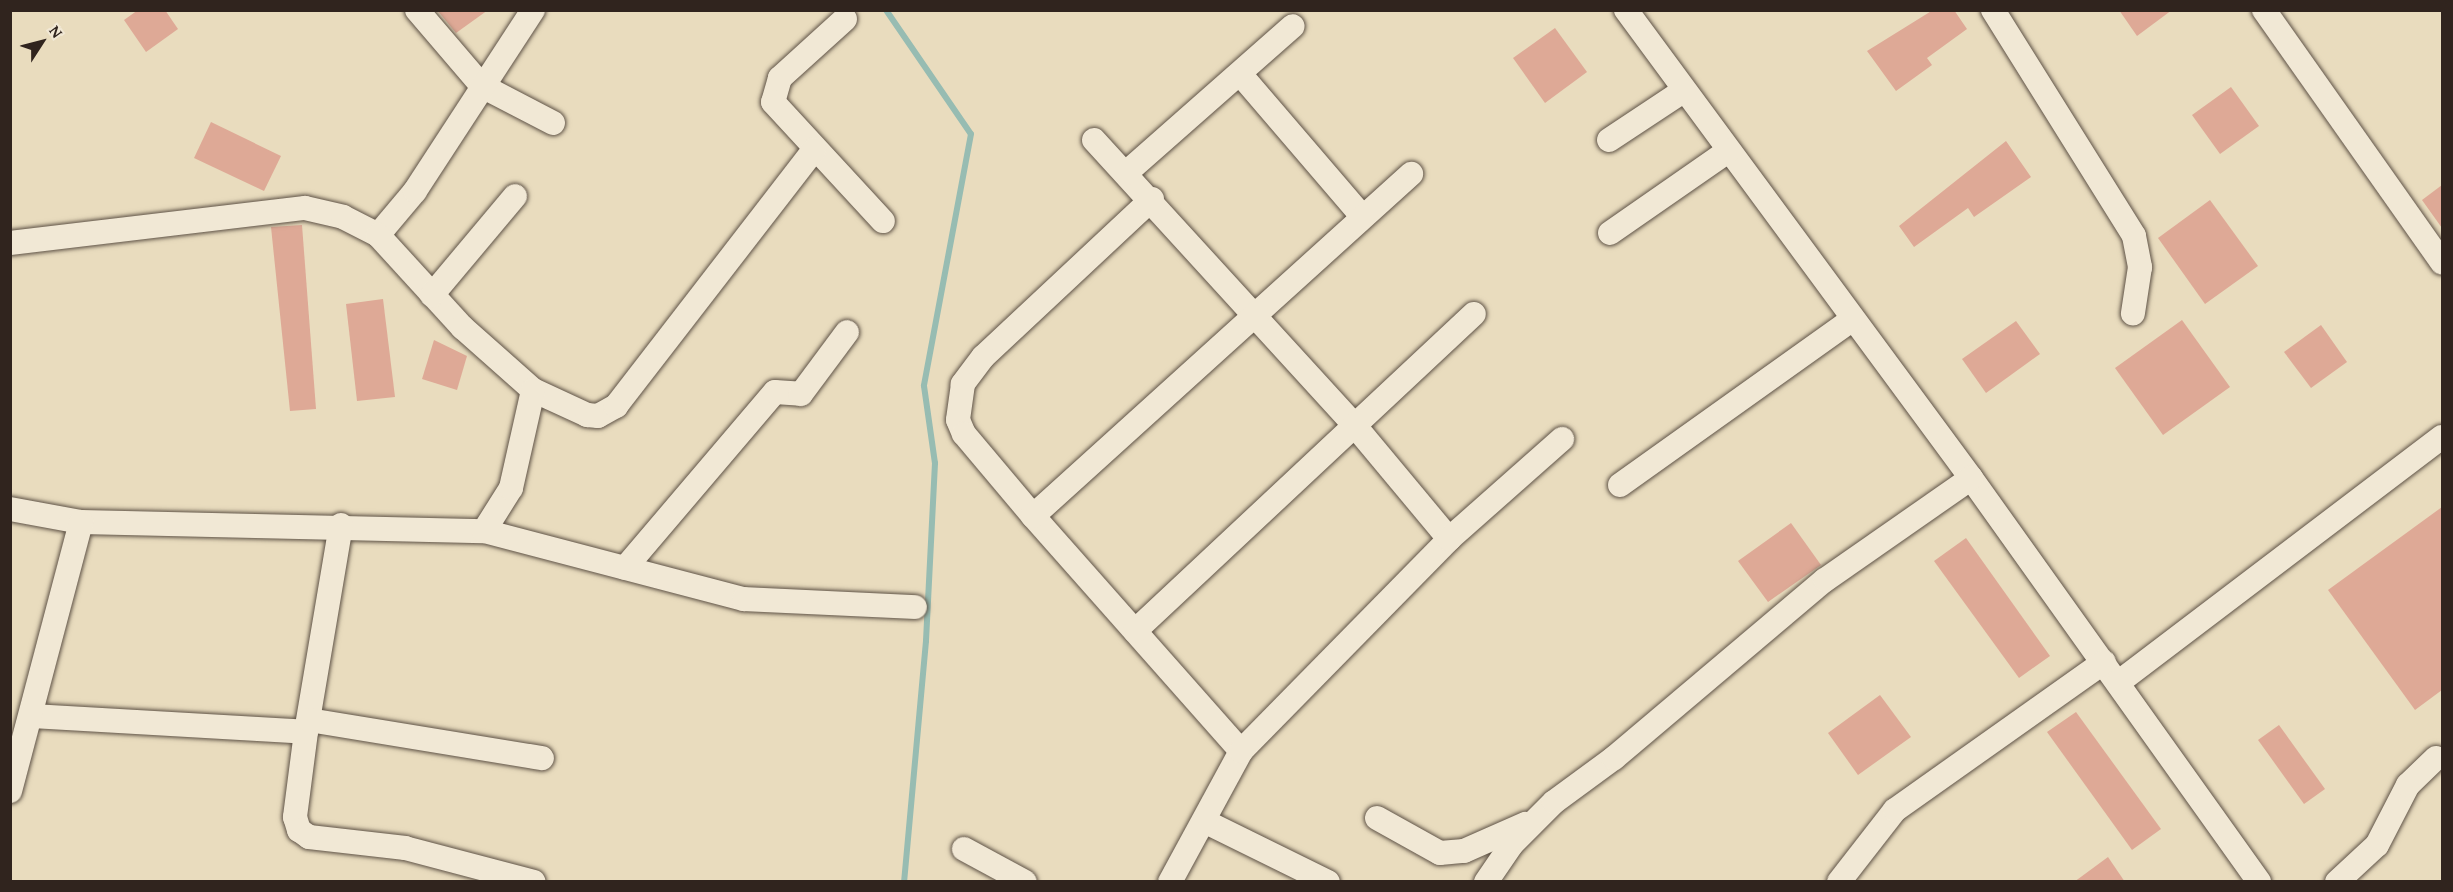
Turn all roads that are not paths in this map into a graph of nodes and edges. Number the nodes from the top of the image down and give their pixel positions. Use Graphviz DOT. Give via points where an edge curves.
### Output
graph roads {
  1 [pos="417,10"];
  2 [pos="533,10"];
  3 [pos="1626,10"];
  4 [pos="1993,10"];
  5 [pos="2264,10"];
  6 [pos="845,19"];
  7 [pos="1293,26"];
  8 [pos="1241,75"];
  9 [pos="482,86"];
  10 [pos="1683,91"];
  11 [pos="553,123"];
  12 [pos="1094,140"];
  13 [pos="1609,140"];
  14 [pos="814,150"];
  15 [pos="1728,151"];
  16 [pos="1126,173"];
  17 [pos="1411,174"];
  18 [pos="516,196"];
  19 [pos="1152,199"];
  20 [pos="1362,216"];
  21 [pos="883,221"];
  22 [pos="1610,233"];
  23 [pos="378,235"];
  24 [pos="10,243"];
  25 [pos="2442,262"];
  26 [pos="432,295"];
  27 [pos="2133,313"];
  28 [pos="1474,314"];
  29 [pos="1254,318"];
  30 [pos="1853,319"];
  31 [pos="847,332"];
  32 [pos="533,390"];
  33 [pos="1355,426"];
  34 [pos="2442,437"];
  35 [pos="1563,439"];
  36 [pos="1971,478"];
  37 [pos="1620,485"];
  38 [pos="10,509"];
  39 [pos="1033,516"];
  40 [pos="81,522"];
  41 [pos="341,525"];
  42 [pos="484,531"];
  43 [pos="1449,539"];
  44 [pos="626,568"];
  45 [pos="915,607"];
  46 [pos="1135,631"];
  47 [pos="2104,662"];
  48 [pos="2118,682"];
  49 [pos="32,716"];
  50 [pos="308,726"];
  51 [pos="1241,751"];
  52 [pos="542,758"];
  53 [pos="2436,758"];
  54 [pos="10,791"];
  55 [pos="1377,818"];
  56 [pos="1535,819"];
  57 [pos="1204,821"];
  58 [pos="964,849"];
  59 [pos="2248,878"];
  60 [pos="1843,880"];
  61 [pos="534,882"];
  62 [pos="1025,882"];
  63 [pos="1170,882"];
  64 [pos="1328,882"];
  65 [pos="1486,882"];
  66 [pos="2337,882"];
  1 -- 9 [label="street"];
  2 -- 9 [label="street"];
  3 -- 10 [label="street"];
  4 -- 27 [label="street" via="2134,236 2140,267"];
  5 -- 25 [label="street"];
  6 -- 14 [label="street" via="780,78 774,91 773,102"];
  7 -- 8 [label="street"];
  8 -- 16 [label="street"];
  8 -- 20 [label="street"];
  9 -- 11 [label="street"];
  9 -- 23 [label="street" via="405,206"];
  10 -- 13 [label="street"];
  10 -- 15 [label="street"];
  12 -- 16 [label="street"];
  14 -- 21 [label="street"];
  14 -- 32 [label="street" via="612,409 587,415"];
  15 -- 22 [label="street"];
  15 -- 30 [label="street"];
  16 -- 19 [label="street"];
  17 -- 20 [label="street"];
  18 -- 26 [label="street"];
  19 -- 29 [label="street"];
  19 -- 39 [label="street" via="983,357 963,384 957,408 964,434"];
  20 -- 29 [label="street"];
  23 -- 24 [label="street" via="343,217 305,208"];
  23 -- 26 [label="street"];
  26 -- 32 [label="street"];
  28 -- 33 [label="street"];
  29 -- 33 [label="street"];
  29 -- 39 [label="street"];
  30 -- 36 [label="street"];
  30 -- 37 [label="street"];
  31 -- 44 [label="street" via="801,394 775,392"];
  32 -- 42 [label="street" via="511,488"];
  33 -- 43 [label="street"];
  33 -- 46 [label="street"];
  34 -- 48 [label="street"];
  35 -- 43 [label="street"];
  36 -- 47 [label="street"];
  36 -- 56 [label="street" via="1825,580"];
  38 -- 40 [label="street"];
  39 -- 46 [label="street"];
  40 -- 41 [label="street"];
  40 -- 49 [label="street"];
  41 -- 42 [label="street"];
  41 -- 50 [label="street"];
  42 -- 44 [label="street"];
  43 -- 51 [label="street"];
  44 -- 45 [label="street" via="744,599"];
  46 -- 51 [label="street"];
  47 -- 48 [label="street"];
  47 -- 60 [label="street" via="1895,810"];
  48 -- 59 [label="street"];
  49 -- 50 [label="street"];
  49 -- 54 [label="street"];
  50 -- 52 [label="street"];
  50 -- 61 [label="street" via="295,817 299,830 309,837 405,848"];
  51 -- 57 [label="street"];
  53 -- 66 [label="street" via="2408,785 2377,845"];
  55 -- 56 [label="street" via="1440,853 1464,851"];
  56 -- 65 [label="street"];
  57 -- 63 [label="street"];
  57 -- 64 [label="street"];
  58 -- 62 [label="street"];
}
